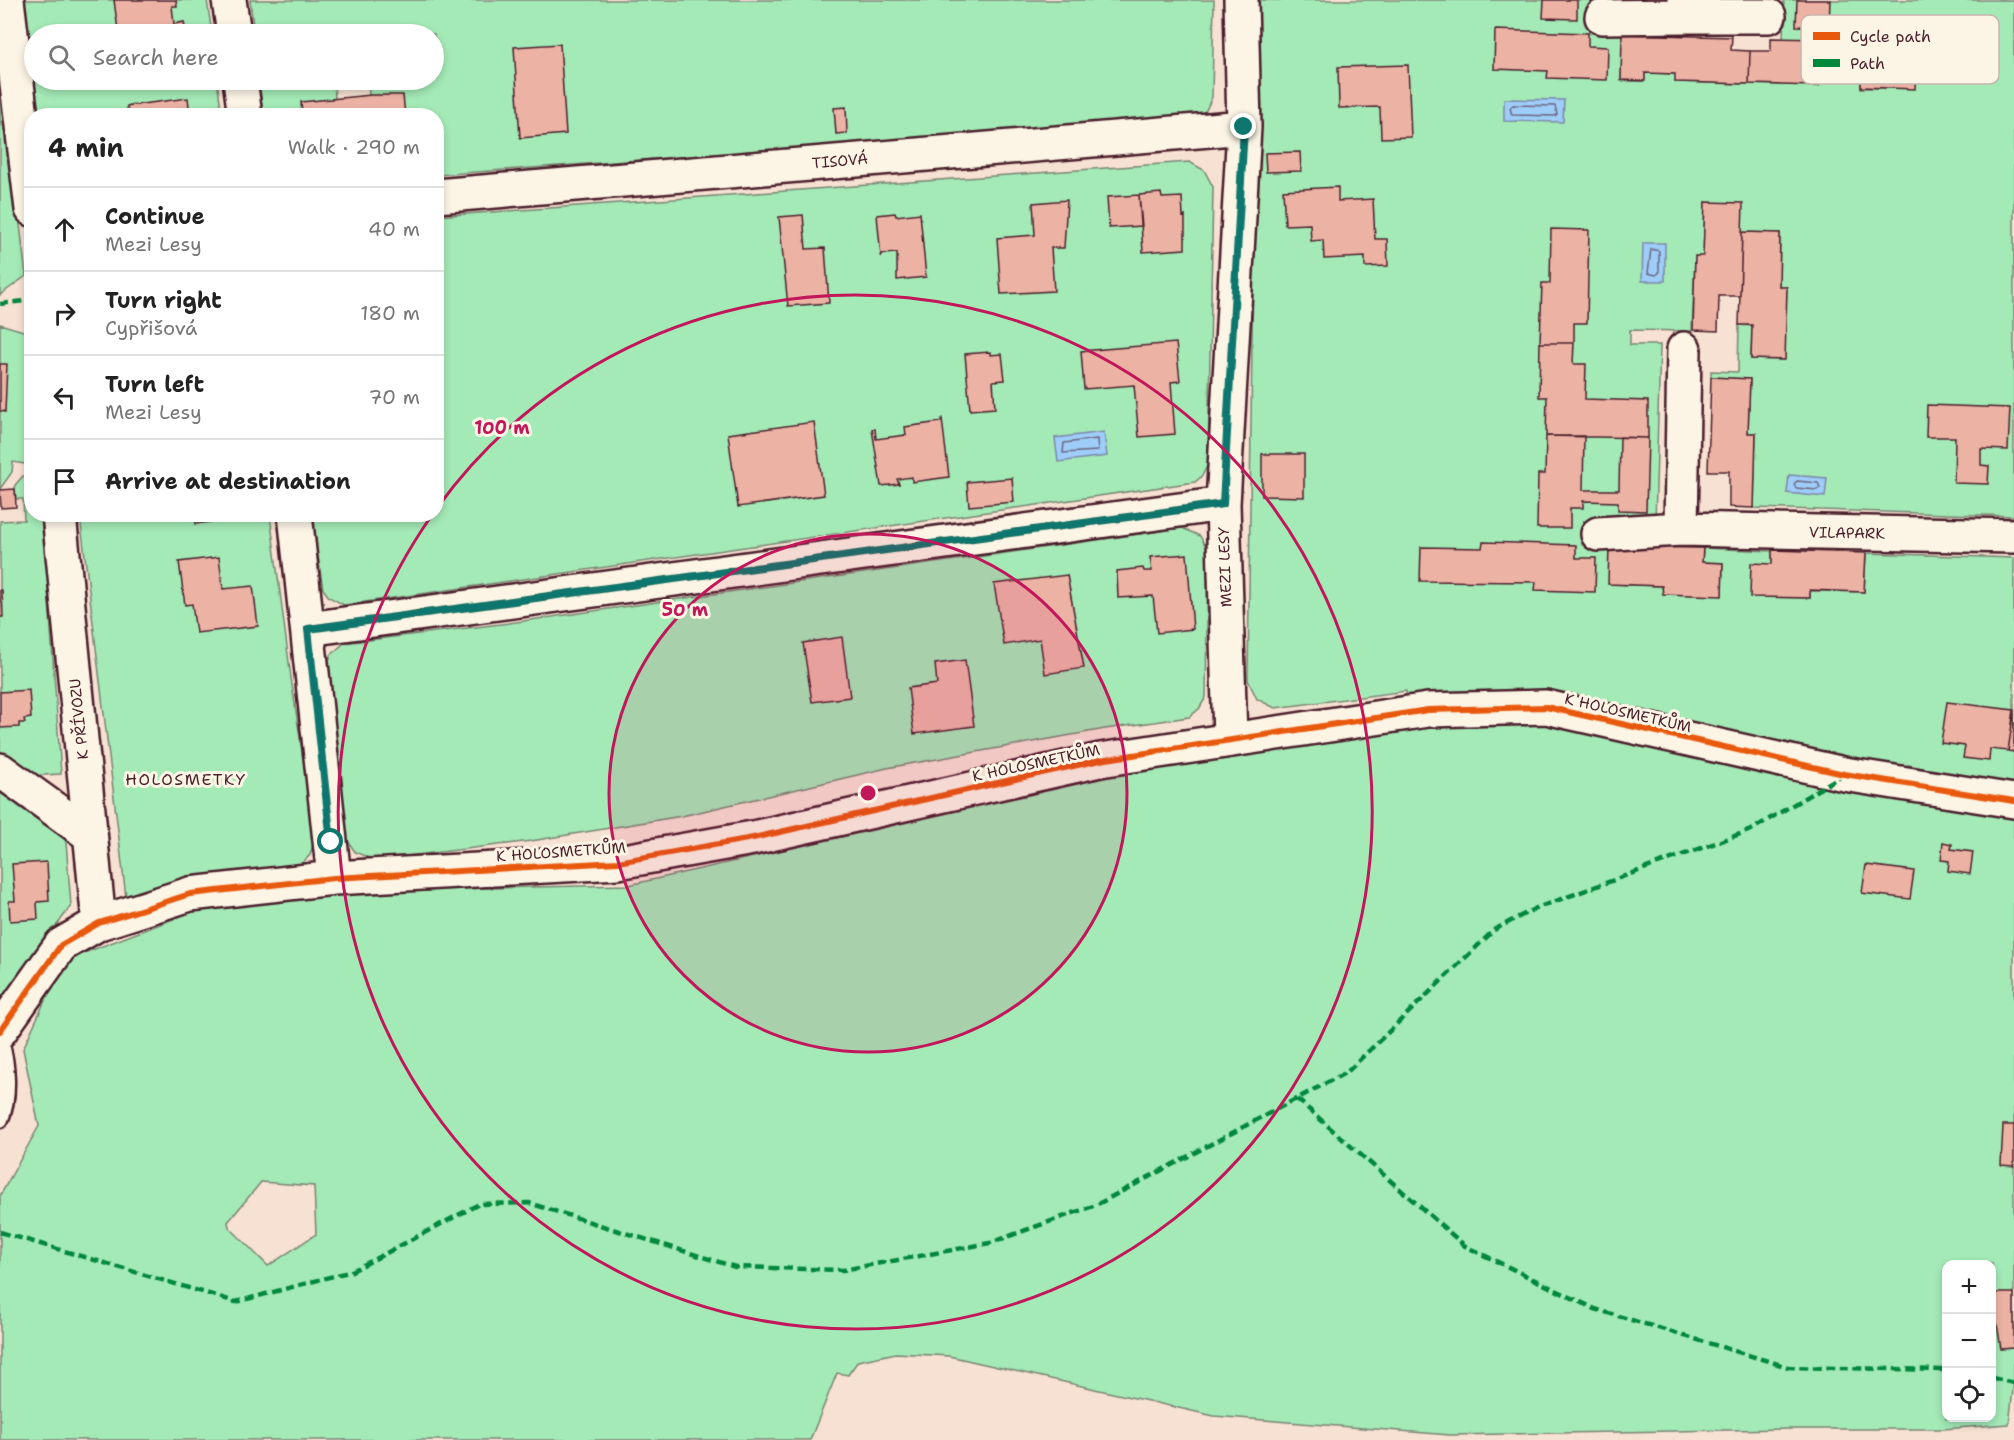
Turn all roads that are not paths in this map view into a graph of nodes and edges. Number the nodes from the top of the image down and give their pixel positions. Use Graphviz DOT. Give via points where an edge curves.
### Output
graph roads {
  1 [pos="7,0"];
  2 [pos="229,0"];
  3 [pos="1241,0"];
  4 [pos="1684,8"];
  5 [pos="1769,16"];
  6 [pos="1602,17"];
  7 [pos="233,24"];
  8 [pos="241,90"];
  9 [pos="244,108"];
  10 [pos="1244,127"];
  11 [pos="24,142"];
  12 [pos="444,195"];
  13 [pos="1684,349"];
  14 [pos="1223,504"];
  15 [pos="59,522"];
  16 [pos="296,522"];
  17 [pos="1681,530"];
  18 [pos="1598,534"];
  19 [pos="2014,536"];
  20 [pos="308,629"];
  21 [pos="1230,739"];
  22 [pos="0,770"];
  23 [pos="2014,801"];
  24 [pos="90,835"];
  25 [pos="334,878"];
  26 [pos="99,923"];
  27 [pos="0,1031"];
  28 [pos="0,1042"];
  29 [pos="0,1119"];
  1 -- 11 [label="street"];
  2 -- 7 [label="street"];
  3 -- 10 [label="street, MEZI LESY"];
  4 -- 5 [label="street"];
  4 -- 6 [label="street"];
  8 -- 9 [label="street"];
  10 -- 12 [label="street, TISOVÁ"];
  10 -- 14 [label="street, MEZI LESY"];
  13 -- 17 [label="street"];
  14 -- 20 [label="street"];
  14 -- 21 [label="street, MEZI LESY"];
  15 -- 24 [label="street, K PŘÍVOZU"];
  16 -- 20 [label="street"];
  17 -- 18 [label="street, VILAPARK"];
  17 -- 19 [label="street, VILAPARK"];
  20 -- 25 [label="street"];
  21 -- 23 [label="street, K HOLOSMETKŮM" via="1428,710 1546,707 1844,774"];
  21 -- 25 [label="street, K HOLOSMETKŮM" via="1100,760 753,838 618,862"];
  22 -- 24 [label="street"];
  24 -- 26 [label="street, K PŘÍVOZU"];
  25 -- 26 [label="street, K HOLOSMETKŮM" via="190,894"];
  26 -- 27 [label="street, K HOLOSMETKŮM" via="61,945"];
  28 -- 29 [label="lane" via="4,1056 4,1110"];
}
